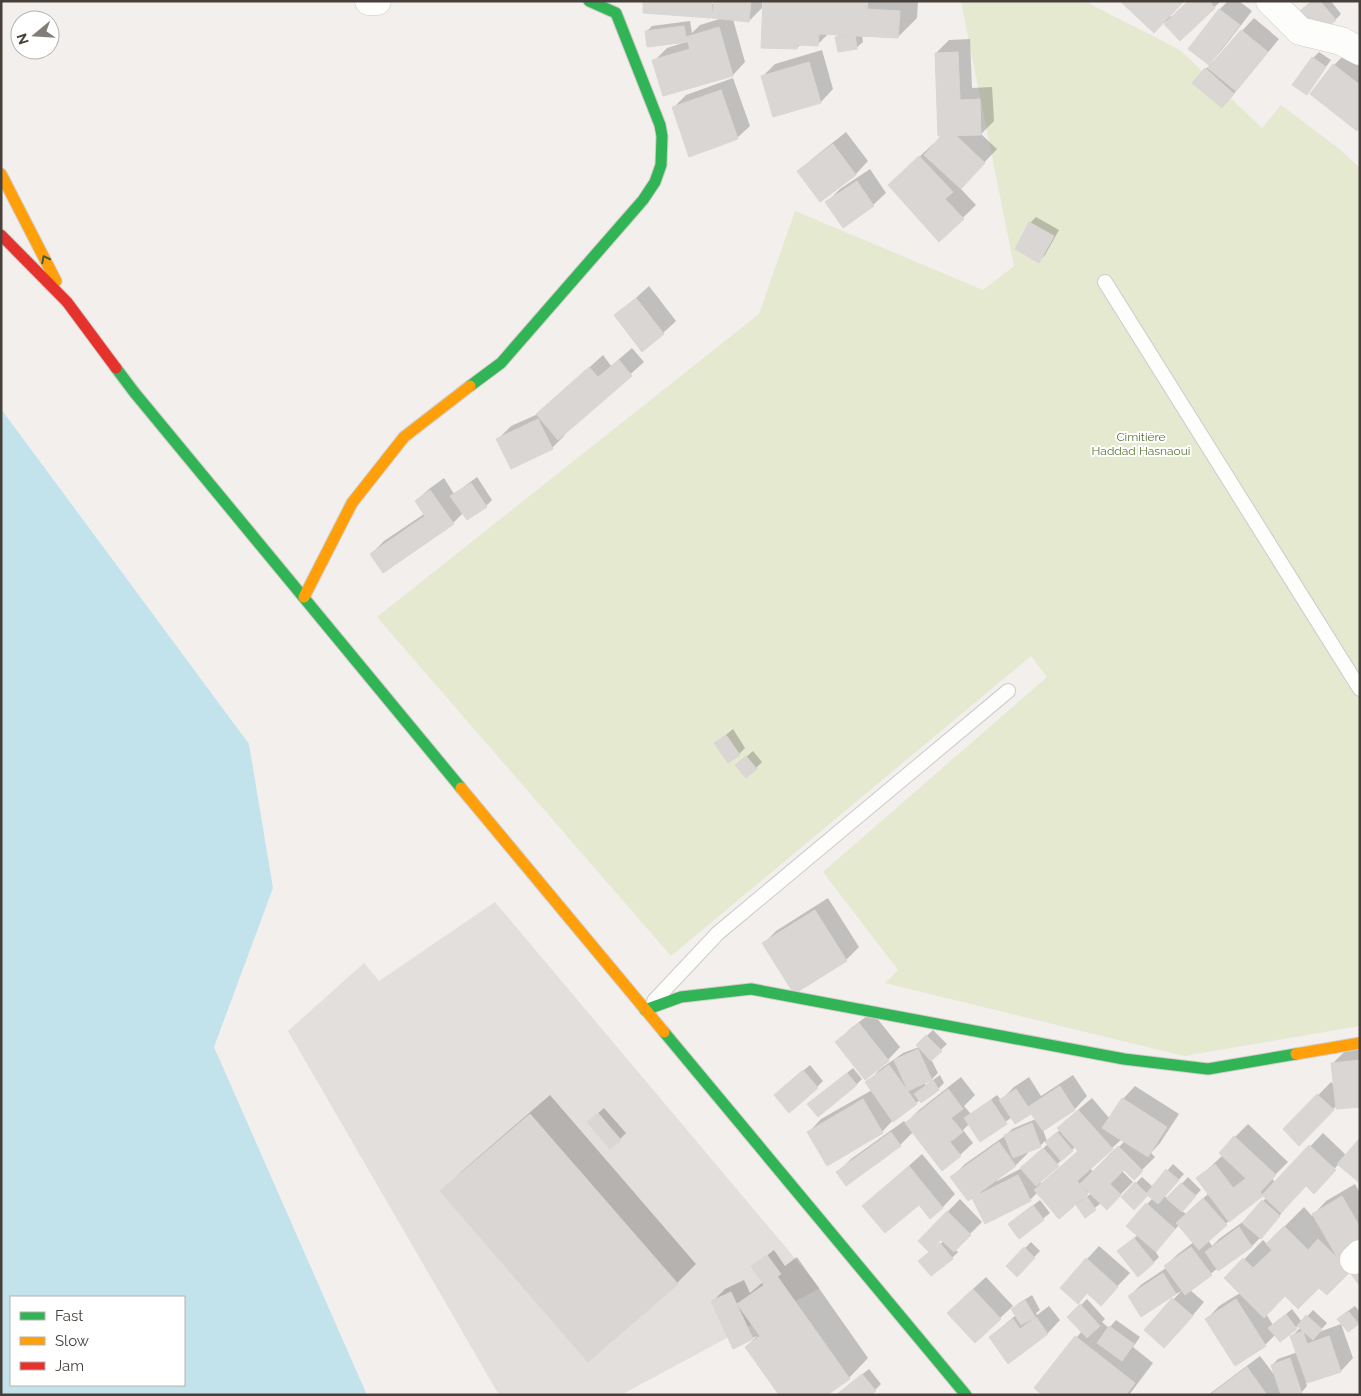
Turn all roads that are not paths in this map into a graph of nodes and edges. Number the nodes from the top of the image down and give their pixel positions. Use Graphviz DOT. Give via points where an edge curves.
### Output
graph roads {
  1 [pos="369,1"];
  2 [pos="377,1"];
  3 [pos="589,1"];
  4 [pos="1270,1"];
  5 [pos="618,7"];
  6 [pos="1360,50"];
  7 [pos="1,174"];
  8 [pos="1,236"];
  9 [pos="1105,282"];
  10 [pos="67,302"];
  11 [pos="304,598"];
  12 [pos="1360,690"];
  13 [pos="1008,691"];
  14 [pos="645,1010"];
  15 [pos="1360,1043"];
  16 [pos="966,1395"];
  1 -- 2 [label="street"];
  3 -- 5 [label="main road"];
  4 -- 6 [label="street" via="1300,31 1341,41"];
  5 -- 11 [label="main road" via="664,141 660,173 653,187 501,363 404,437 352,503"];
  10 -- 7 [label="main road, one-way"];
  8 -- 10 [label="main road"];
  9 -- 12 [label="lane"];
  10 -- 11 [label="main road" via="134,392"];
  11 -- 14 [label="main road"];
  13 -- 14 [label="lane" via="718,932"];
  14 -- 15 [label="main road" via="681,997 751,989 1124,1059 1208,1070"];
  14 -- 16 [label="main road"];
}
